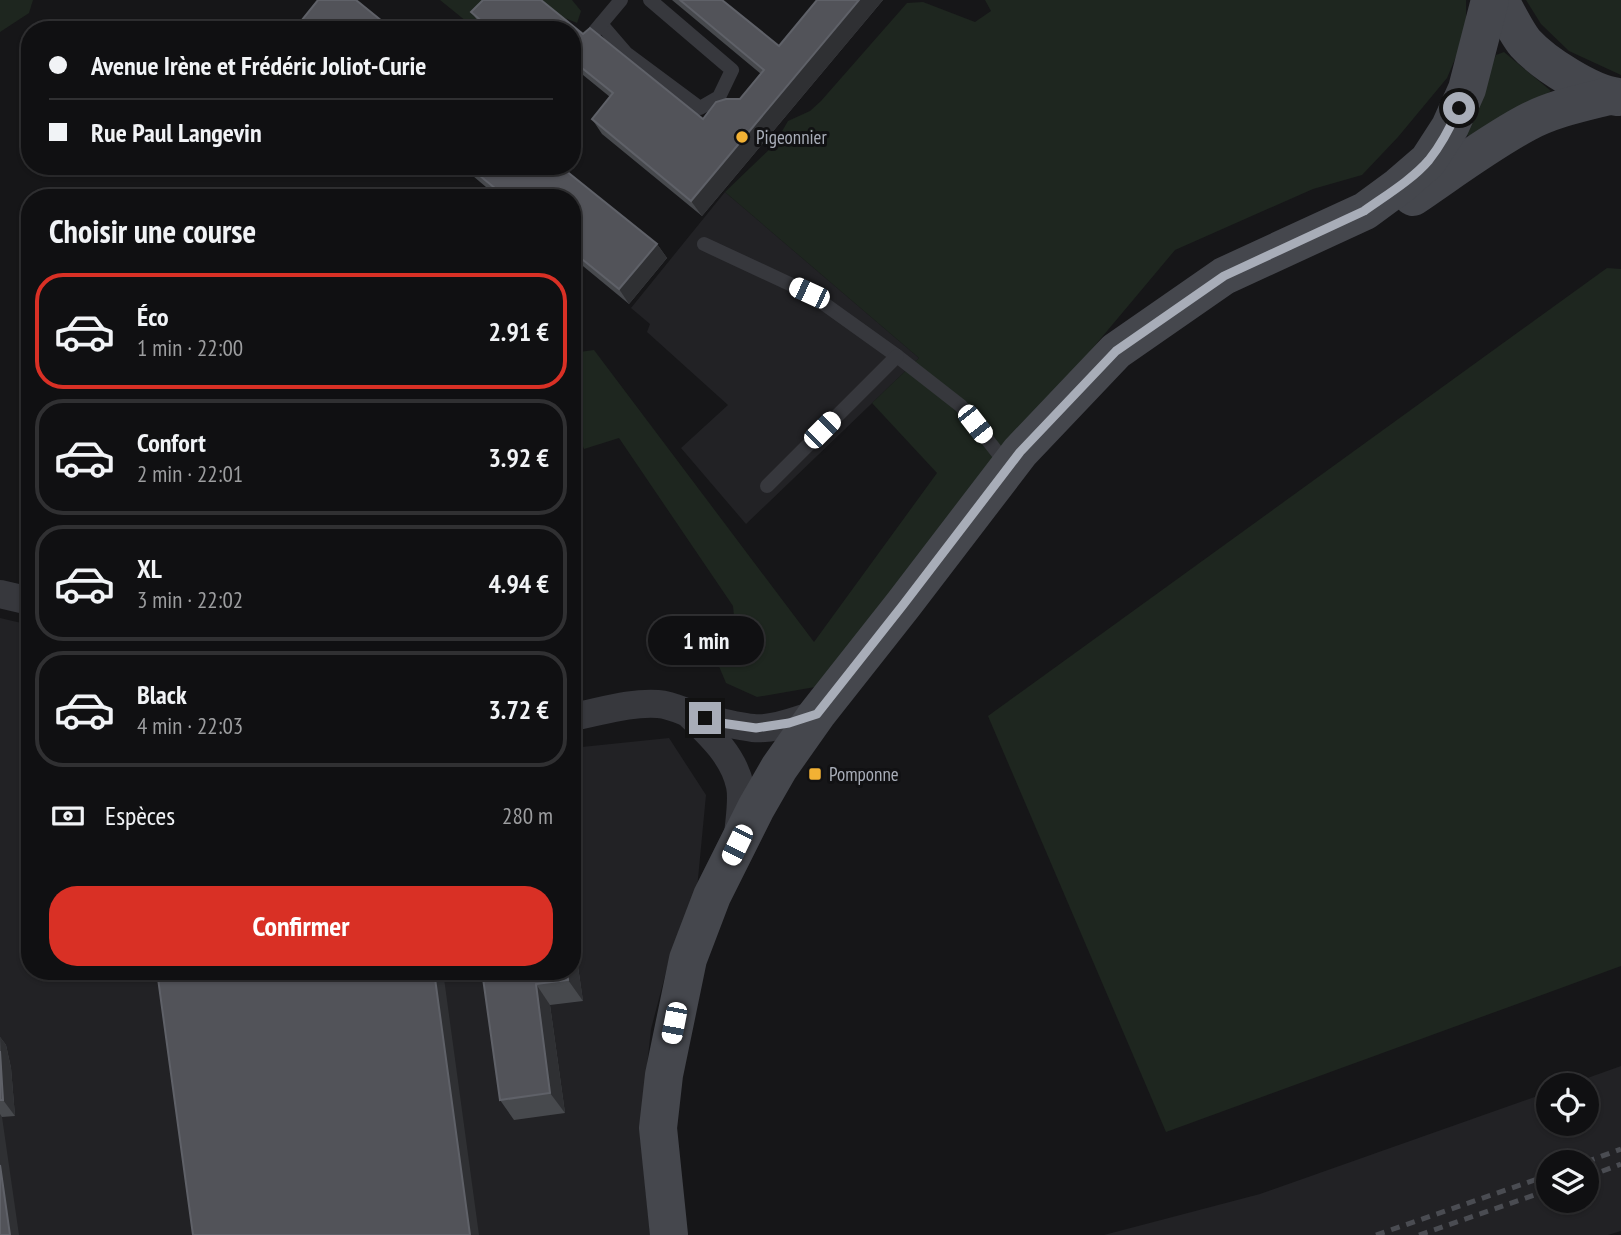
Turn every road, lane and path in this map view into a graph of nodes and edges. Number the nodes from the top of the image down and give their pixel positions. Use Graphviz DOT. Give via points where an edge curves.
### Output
graph roads {
  1 [pos="621,0"];
  2 [pos="650,0"];
  3 [pos="1490,0"];
  4 [pos="1500,0"];
  5 [pos="1615,97"];
  6 [pos="704,244"];
  7 [pos="897,356"];
  8 [pos="1009,467"];
  9 [pos="767,486"];
  10 [pos="0,594"];
  11 [pos="21,599"];
  12 [pos="688,713"];
  13 [pos="817,714"];
  14 [pos="581,715"];
  15 [pos="737,845"];
  16 [pos="669,1235"];
  17 [pos="686,1235"];
  1 -- 2 [label="lane" via="597,28 700,108 719,97 732,70"];
  3 -- 8 [label="main road" via="1467,89 1428,161 1364,211 1224,276 1116,351"];
  4 -- 5 [label="main road" via="1524,42 1563,75"];
  5 -- 17 [label="main road" via="1562,108 1528,122 1375,222 1221,299 1143,349 1087,400 1028,469 821,737 770,821 729,906 695,1024 689,1062 682,1189"];
  6 -- 7 [label="lane" via="809,293"];
  7 -- 8 [label="lane" via="961,406"];
  7 -- 9 [label="lane"];
  8 -- 13 [label="main road"];
  10 -- 11 [label="street"];
  12 -- 13 [label="street" via="756,728"];
  12 -- 14 [label="street" via="657,704"];
  12 -- 15 [label="street" via="731,762 740,788"];
  13 -- 15 [label="main road" via="779,768"];
  15 -- 16 [label="main road" via="688,959 664,1075 659,1128"];
}
